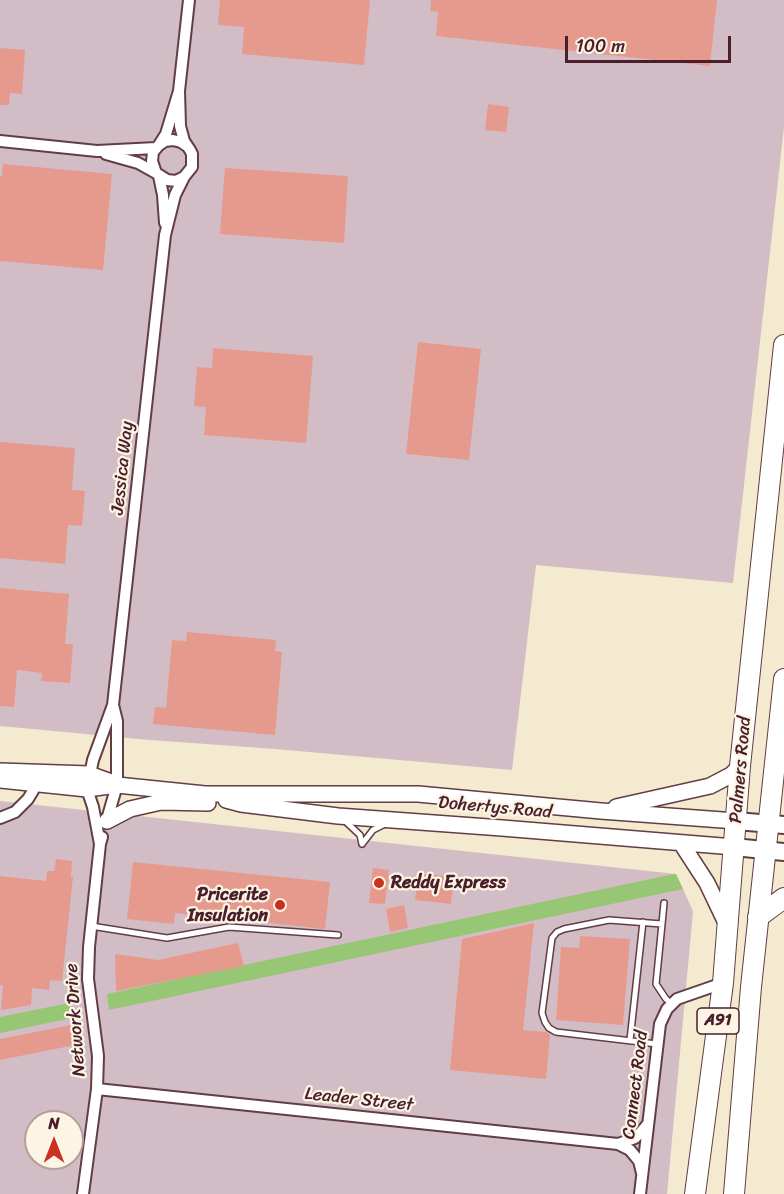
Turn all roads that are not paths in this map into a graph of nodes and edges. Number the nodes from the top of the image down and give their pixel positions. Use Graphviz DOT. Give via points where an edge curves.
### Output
graph roads {
  1 [pos="189,0"];
  2 [pos="179,92"];
  3 [pos="0,141"];
  4 [pos="187,146"];
  5 [pos="157,147"];
  6 [pos="97,150"];
  7 [pos="158,175"];
  8 [pos="184,177"];
  9 [pos="165,235"];
  10 [pos="784,345"];
  11 [pos="784,679"];
  12 [pos="113,705"];
  13 [pos="782,725"];
  14 [pos="740,766"];
  15 [pos="0,771"];
  16 [pos="0,780"];
  17 [pos="88,781"];
  18 [pos="37,784"];
  19 [pos="117,784"];
  20 [pos="205,794"];
  21 [pos="241,804"];
  22 [pos="602,811"];
  23 [pos="338,816"];
  24 [pos="0,818"];
  25 [pos="394,820"];
  26 [pos="107,821"];
  27 [pos="736,821"];
  28 [pos="776,824"];
  29 [pos="681,843"];
  30 [pos="100,844"];
  31 [pos="734,848"];
  32 [pos="775,851"];
  33 [pos="784,898"];
  34 [pos="664,903"];
  35 [pos="758,917"];
  36 [pos="643,922"];
  37 [pos="662,924"];
  38 [pos="91,927"];
  39 [pos="728,927"];
  40 [pos="338,935"];
  41 [pos="723,983"];
  42 [pos="672,1004"];
  43 [pos="630,1040"];
  44 [pos="657,1044"];
  45 [pos="97,1089"];
  46 [pos="648,1123"];
  47 [pos="618,1144"];
  48 [pos="642,1173"];
  49 [pos="83,1194"];
  50 [pos="640,1194"];
  51 [pos="695,1194"];
  52 [pos="734,1194"];
  1 -- 2 [label="street"];
  2 -- 4 [label="street" via="180,126"];
  2 -- 5 [label="street" via="166,134"];
  3 -- 6 [label="street"];
  4 -- 5 [label="street" via="173,140"];
  4 -- 8 [label="street" via="193,163"];
  5 -- 6 [label="street"];
  5 -- 7 [label="street" via="152,161"];
  6 -- 7 [label="street" via="138,163"];
  7 -- 8 [label="street" via="171,181"];
  7 -- 9 [label="street, Jessica Way"];
  8 -- 9 [label="street, Jessica Way"];
  9 -- 12 [label="street, Jessica Way"];
  10 -- 14 [label="highway, Palmers Road / A91"];
  11 -- 13 [label="highway, Palmers Road / A91"];
  12 -- 17 [label="street, Jessica Way"];
  12 -- 19 [label="street, Jessica Way" via="117,721"];
  13 -- 28 [label="highway, Palmers Road / A91"];
  14 -- 22 [label="main road" via="710,786"];
  14 -- 27 [label="highway, Palmers Road / A91"];
  15 -- 17 [label="main road, Dohertys Road"];
  16 -- 18 [label="main road, Dohertys Road"];
  17 -- 18 [label="main road, Dohertys Road"];
  17 -- 19 [label="main road, Dohertys Road"];
  17 -- 30 [label="street, Network Drive"];
  18 -- 24 [label="street" via="15,812"];
  19 -- 20 [label="main road, Dohertys Road"];
  19 -- 26 [label="street, Network Drive"];
  20 -- 21 [label="main road, Dohertys Road"];
  20 -- 22 [label="main road, Dohertys Road" via="418,794"];
  21 -- 23 [label="main road, Dohertys Road"];
  21 -- 26 [label="main road" via="161,802 130,809"];
  22 -- 27 [label="main road, Dohertys Road"];
  23 -- 25 [label="main road, Dohertys Road"];
  23 -- 25 [label="lane" via="357,832 362,844 373,830"];
  25 -- 29 [label="main road, Dohertys Road"];
  26 -- 30 [label="street, Network Drive"];
  27 -- 28 [label="main road, Dohertys Road"];
  27 -- 31 [label="highway, Palmers Road / A91"];
  28 -- 32 [label="highway, Palmers Road / A91"];
  29 -- 31 [label="main road, Dohertys Road"];
  29 -- 39 [label="main road" via="707,883"];
  30 -- 38 [label="street, Network Drive"];
  31 -- 32 [label="main road, Dohertys Road"];
  31 -- 39 [label="highway, Palmers Road / A91"];
  32 -- 35 [label="highway, Palmers Road / A91"];
  33 -- 35 [label="highway"];
  34 -- 37 [label="lane"];
  35 -- 52 [label="highway, Palmers Road / A91"];
  36 -- 37 [label="lane"];
  36 -- 43 [label="lane"];
  36 -- 43 [label="lane" via="609,920 557,932 552,938 542,1013 549,1028 556,1032"];
  37 -- 42 [label="lane" via="656,984"];
  38 -- 40 [label="lane" via="167,938 229,927"];
  38 -- 45 [label="street, Network Drive" via="88,979 98,1056"];
  39 -- 41 [label="highway, Palmers Road / A91"];
  41 -- 42 [label="street"];
  41 -- 51 [label="highway, Palmers Road / A91"];
  42 -- 44 [label="street, Connect Road" via="660,1024"];
  43 -- 44 [label="lane"];
  44 -- 46 [label="street, Connect Road"];
  45 -- 47 [label="street, Leader Street"];
  45 -- 49 [label="street, Network Drive"];
  46 -- 47 [label="street" via="635,1138"];
  46 -- 48 [label="street, Connect Road"];
  47 -- 48 [label="street" via="630,1150"];
  48 -- 50 [label="street, Connect Road"];
}
